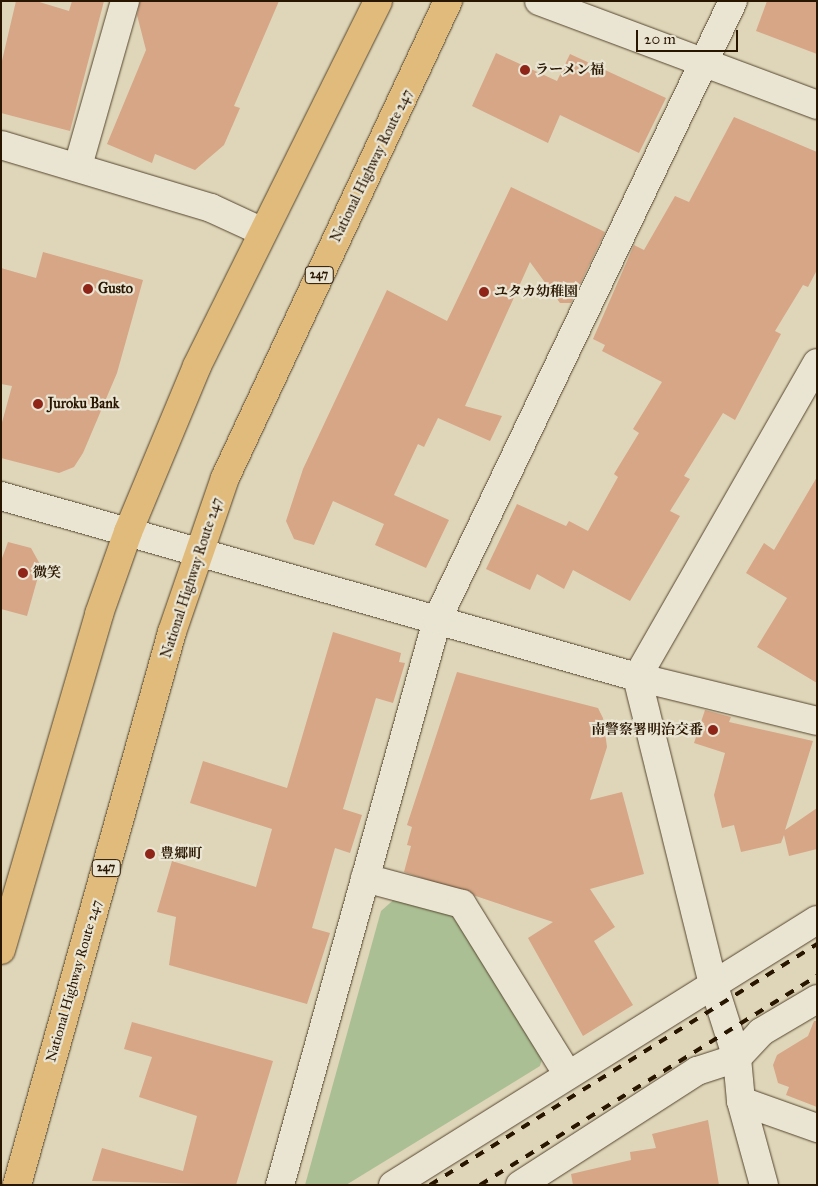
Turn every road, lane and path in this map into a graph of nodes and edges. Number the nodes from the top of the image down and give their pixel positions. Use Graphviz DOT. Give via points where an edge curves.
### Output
graph roads {
  1 [pos="125,1"];
  2 [pos="378,1"];
  3 [pos="448,1"];
  4 [pos="539,1"];
  5 [pos="733,1"];
  6 [pos="705,63"];
  7 [pos="817,105"];
  8 [pos="1,145"];
  9 [pos="78,166"];
  10 [pos="263,232"];
  11 [pos="817,363"];
  12 [pos="1,496"];
  13 [pos="128,532"];
  14 [pos="199,552"];
  15 [pos="437,620"];
  16 [pos="638,677"];
  17 [pos="817,721"];
  18 [pos="365,878"];
  19 [pos="817,920"];
  20 [pos="3,937"];
  21 [pos="714,983"];
  22 [pos="817,999"];
  23 [pos="737,1058"];
  24 [pos="568,1075"];
  25 [pos="741,1101"];
  26 [pos="817,1128"];
  27 [pos="16,1185"];
  28 [pos="280,1185"];
  29 [pos="393,1185"];
  30 [pos="520,1185"];
  31 [pos="764,1185"];
  1 -- 9 [label="street"];
  2 -- 10 [label="highway"];
  3 -- 14 [label="highway, National Highway Route 247 / 247" via="225,478"];
  4 -- 6 [label="street"];
  5 -- 6 [label="street"];
  6 -- 7 [label="street"];
  6 -- 15 [label="street"];
  8 -- 9 [label="street"];
  9 -- 10 [label="street" via="212,208"];
  10 -- 13 [label="highway" via="197,366"];
  11 -- 16 [label="street"];
  12 -- 13 [label="street"];
  13 -- 14 [label="street"];
  13 -- 20 [label="highway" via="99,614"];
  14 -- 15 [label="street"];
  14 -- 27 [label="highway, National Highway Route 247 / 247" via="169,642"];
  15 -- 16 [label="street"];
  15 -- 18 [label="street"];
  16 -- 17 [label="street"];
  16 -- 21 [label="street"];
  18 -- 24 [label="street" via="462,904"];
  18 -- 28 [label="street"];
  19 -- 21 [label="street"];
  21 -- 23 [label="street"];
  21 -- 24 [label="street"];
  22 -- 23 [label="street" via="761,1032"];
  23 -- 25 [label="street"];
  23 -- 30 [label="street" via="697,1071"];
  24 -- 29 [label="street"];
  25 -- 26 [label="street"];
  25 -- 31 [label="street"];
}
